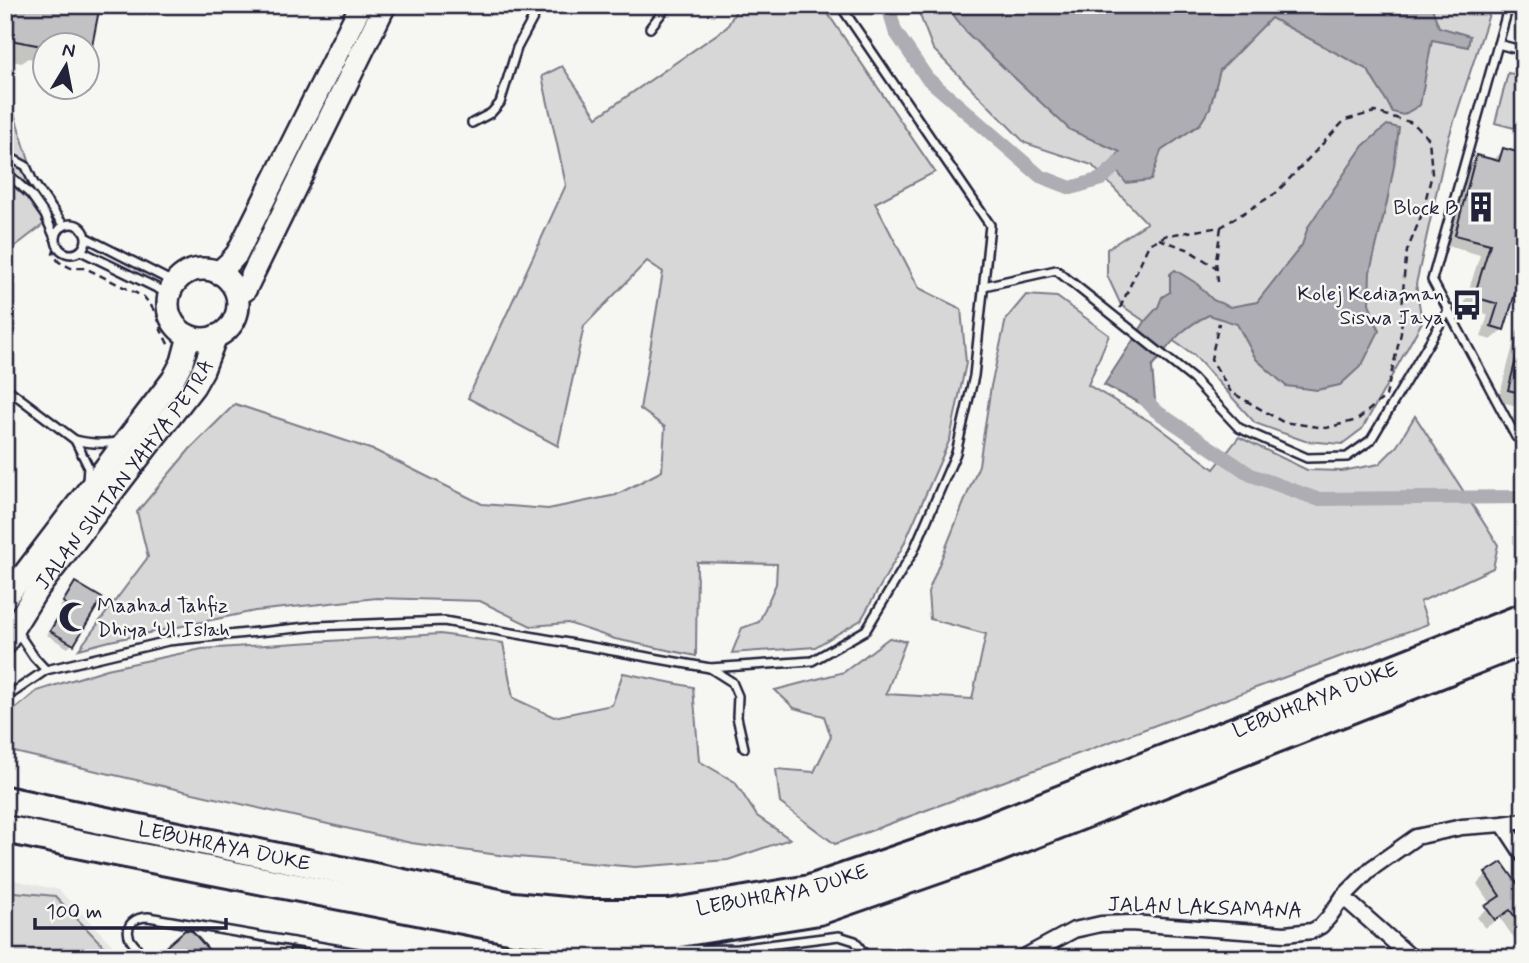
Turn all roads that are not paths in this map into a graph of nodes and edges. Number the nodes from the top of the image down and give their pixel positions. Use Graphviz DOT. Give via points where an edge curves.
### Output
graph roads {
  1 [pos="361,5"];
  2 [pos="385,5"];
  3 [pos="540,5"];
  4 [pos="668,5"];
  5 [pos="840,5"];
  6 [pos="1509,5"];
  7 [pos="650,28"];
  8 [pos="1498,44"];
  9 [pos="1524,51"];
  10 [pos="5,117"];
  11 [pos="472,122"];
  12 [pos="5,146"];
  13 [pos="5,157"];
  14 [pos="5,174"];
  15 [pos="64,226"];
  16 [pos="87,238"];
  17 [pos="56,241"];
  18 [pos="82,251"];
  19 [pos="218,272"];
  20 [pos="984,286"];
  21 [pos="172,288"];
  22 [pos="237,294"];
  23 [pos="1449,309"];
  24 [pos="188,336"];
  25 [pos="216,336"];
  26 [pos="7,388"];
  27 [pos="5,402"];
  28 [pos="1524,439"];
  29 [pos="75,440"];
  30 [pos="126,442"];
  31 [pos="86,494"];
  32 [pos="5,599"];
  33 [pos="1524,617"];
  34 [pos="9,635"];
  35 [pos="1524,641"];
  36 [pos="709,668"];
  37 [pos="46,670"];
  38 [pos="5,698"];
  39 [pos="744,748"];
  40 [pos="5,800"];
  41 [pos="1524,821"];
  42 [pos="1503,824"];
  43 [pos="5,829"];
  44 [pos="1524,856"];
  45 [pos="1343,897"];
  46 [pos="514,929"];
  47 [pos="146,958"];
  48 [pos="387,958"];
  49 [pos="867,958"];
  50 [pos="1022,958"];
  51 [pos="1412,958"];
  1 -- 19 [label="main road" via="237,254"];
  2 -- 22 [label="main road, JALAN SULTAN YAHYA PETRA" via="244,290"];
  3 -- 11 [label="lane" via="517,48 500,103"];
  4 -- 7 [label="lane"];
  5 -- 20 [label="lane" via="990,225"];
  6 -- 8 [label="lane"];
  8 -- 9 [label="lane"];
  8 -- 23 [label="lane" via="1432,280"];
  10 -- 12 [label="lane" via="10,122"];
  13 -- 15 [label="lane" via="26,166"];
  14 -- 17 [label="lane" via="31,195"];
  15 -- 16 [label="lane" via="78,226"];
  15 -- 17 [label="lane"];
  16 -- 18 [label="lane"];
  16 -- 21 [label="lane"];
  17 -- 18 [label="lane" via="67,254"];
  18 -- 21 [label="lane"];
  19 -- 21 [label="main road" via="195,270"];
  19 -- 22 [label="main road"];
  20 -- 23 [label="lane" via="1056,270 1193,379 1239,428 1307,458 1347,457 1371,440"];
  20 -- 36 [label="lane" via="974,376 956,453 913,552 866,630 812,661"];
  21 -- 24 [label="main road, JALAN SULTAN YAHYA PETRA" via="169,314"];
  22 -- 25 [label="main road, JALAN SULTAN YAHYA PETRA" via="232,324"];
  23 -- 28 [label="lane" via="1516,438"];
  24 -- 25 [label="main road, JALAN SULTAN YAHYA PETRA"];
  24 -- 30 [label="main road, JALAN SULTAN YAHYA PETRA" via="173,379"];
  25 -- 34 [label="main road, JALAN SULTAN YAHYA PETRA" via="194,386 37,590"];
  26 -- 27 [label="lane"];
  26 -- 29 [label="lane"];
  29 -- 30 [label="lane" via="87,444"];
  29 -- 31 [label="lane" via="88,467"];
  30 -- 31 [label="main road, JALAN SULTAN YAHYA PETRA"];
  31 -- 32 [label="main road, JALAN SULTAN YAHYA PETRA"];
  33 -- 40 [label="highway, LEBUHRAYA DUKE" via="985,829 810,889 669,913 586,913 513,905"];
  34 -- 37 [label="lane"];
  35 -- 46 [label="highway, LEBUHRAYA DUKE" via="994,850 820,911 667,935 590,936"];
  36 -- 37 [label="lane" via="444,621 317,626 168,641"];
  36 -- 39 [label="lane" via="732,682"];
  37 -- 38 [label="lane"];
  41 -- 42 [label="street, JALAN LAKSAMANA"];
  42 -- 44 [label="street"];
  42 -- 45 [label="street, JALAN LAKSAMANA" via="1416,837 1372,868"];
  43 -- 46 [label="highway, LEBUHRAYA DUKE"];
  45 -- 50 [label="street, JALAN LAKSAMANA" via="1312,931 1285,934 1101,923 1074,930"];
  45 -- 51 [label="street"];
  46 -- 49 [label="lane" via="567,951 737,948 839,936 855,941"];
  47 -- 48 [label="lane" via="129,936 129,927 139,917"];
}
